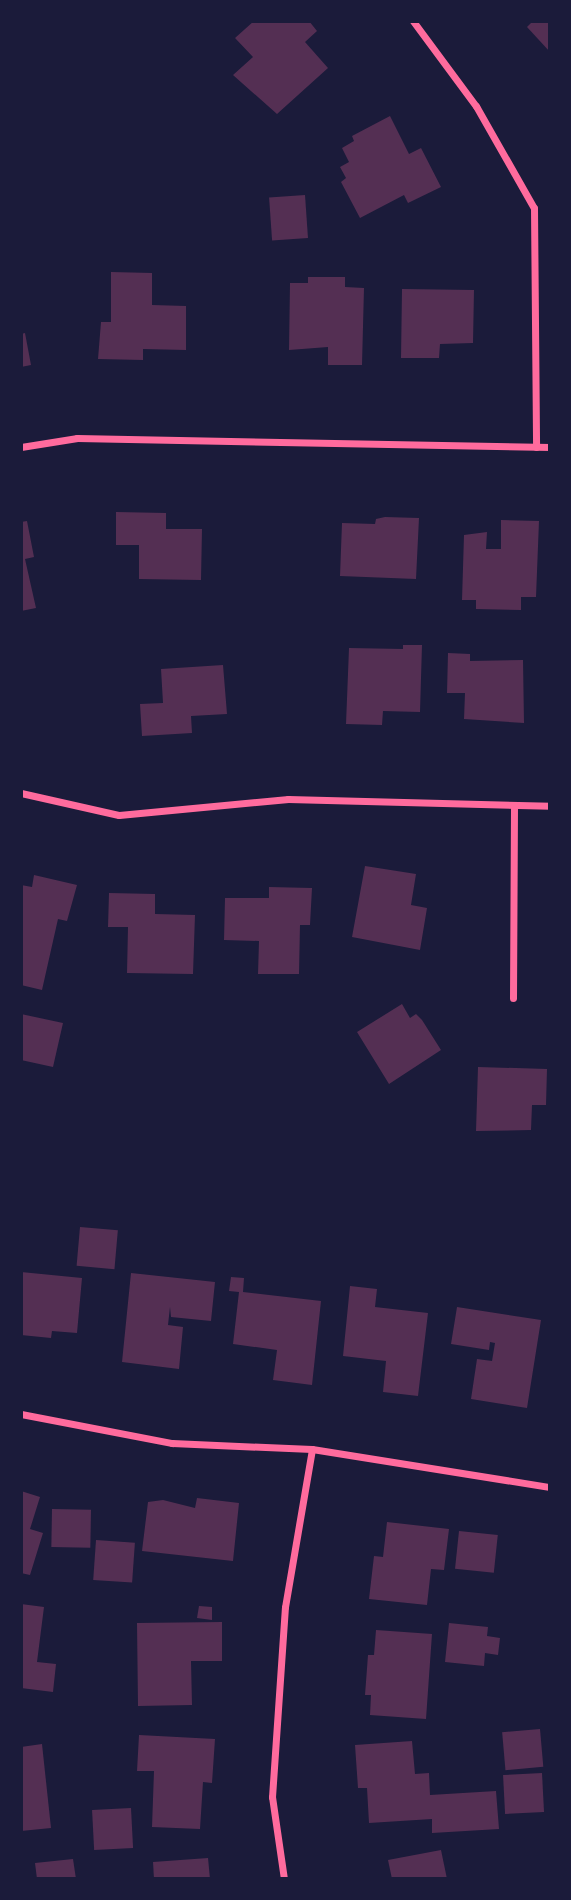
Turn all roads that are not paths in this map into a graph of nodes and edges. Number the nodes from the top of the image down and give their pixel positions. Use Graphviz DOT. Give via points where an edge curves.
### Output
graph roads {
  1 [pos="413,21"];
  2 [pos="21,447"];
  3 [pos="536,447"];
  4 [pos="550,447"];
  5 [pos="21,793"];
  6 [pos="514,805"];
  7 [pos="550,806"];
  8 [pos="513,998"];
  9 [pos="21,1414"];
  10 [pos="312,1449"];
  11 [pos="550,1487"];
  12 [pos="284,1879"];
  1 -- 3 [label="street" via="476,106 534,208"];
  2 -- 3 [label="street" via="77,438"];
  3 -- 4 [label="street"];
  5 -- 6 [label="street" via="119,815 288,799"];
  6 -- 7 [label="street"];
  6 -- 8 [label="street"];
  9 -- 10 [label="street" via="172,1443"];
  10 -- 11 [label="street"];
  10 -- 12 [label="street" via="285,1607 272,1797"];
}
